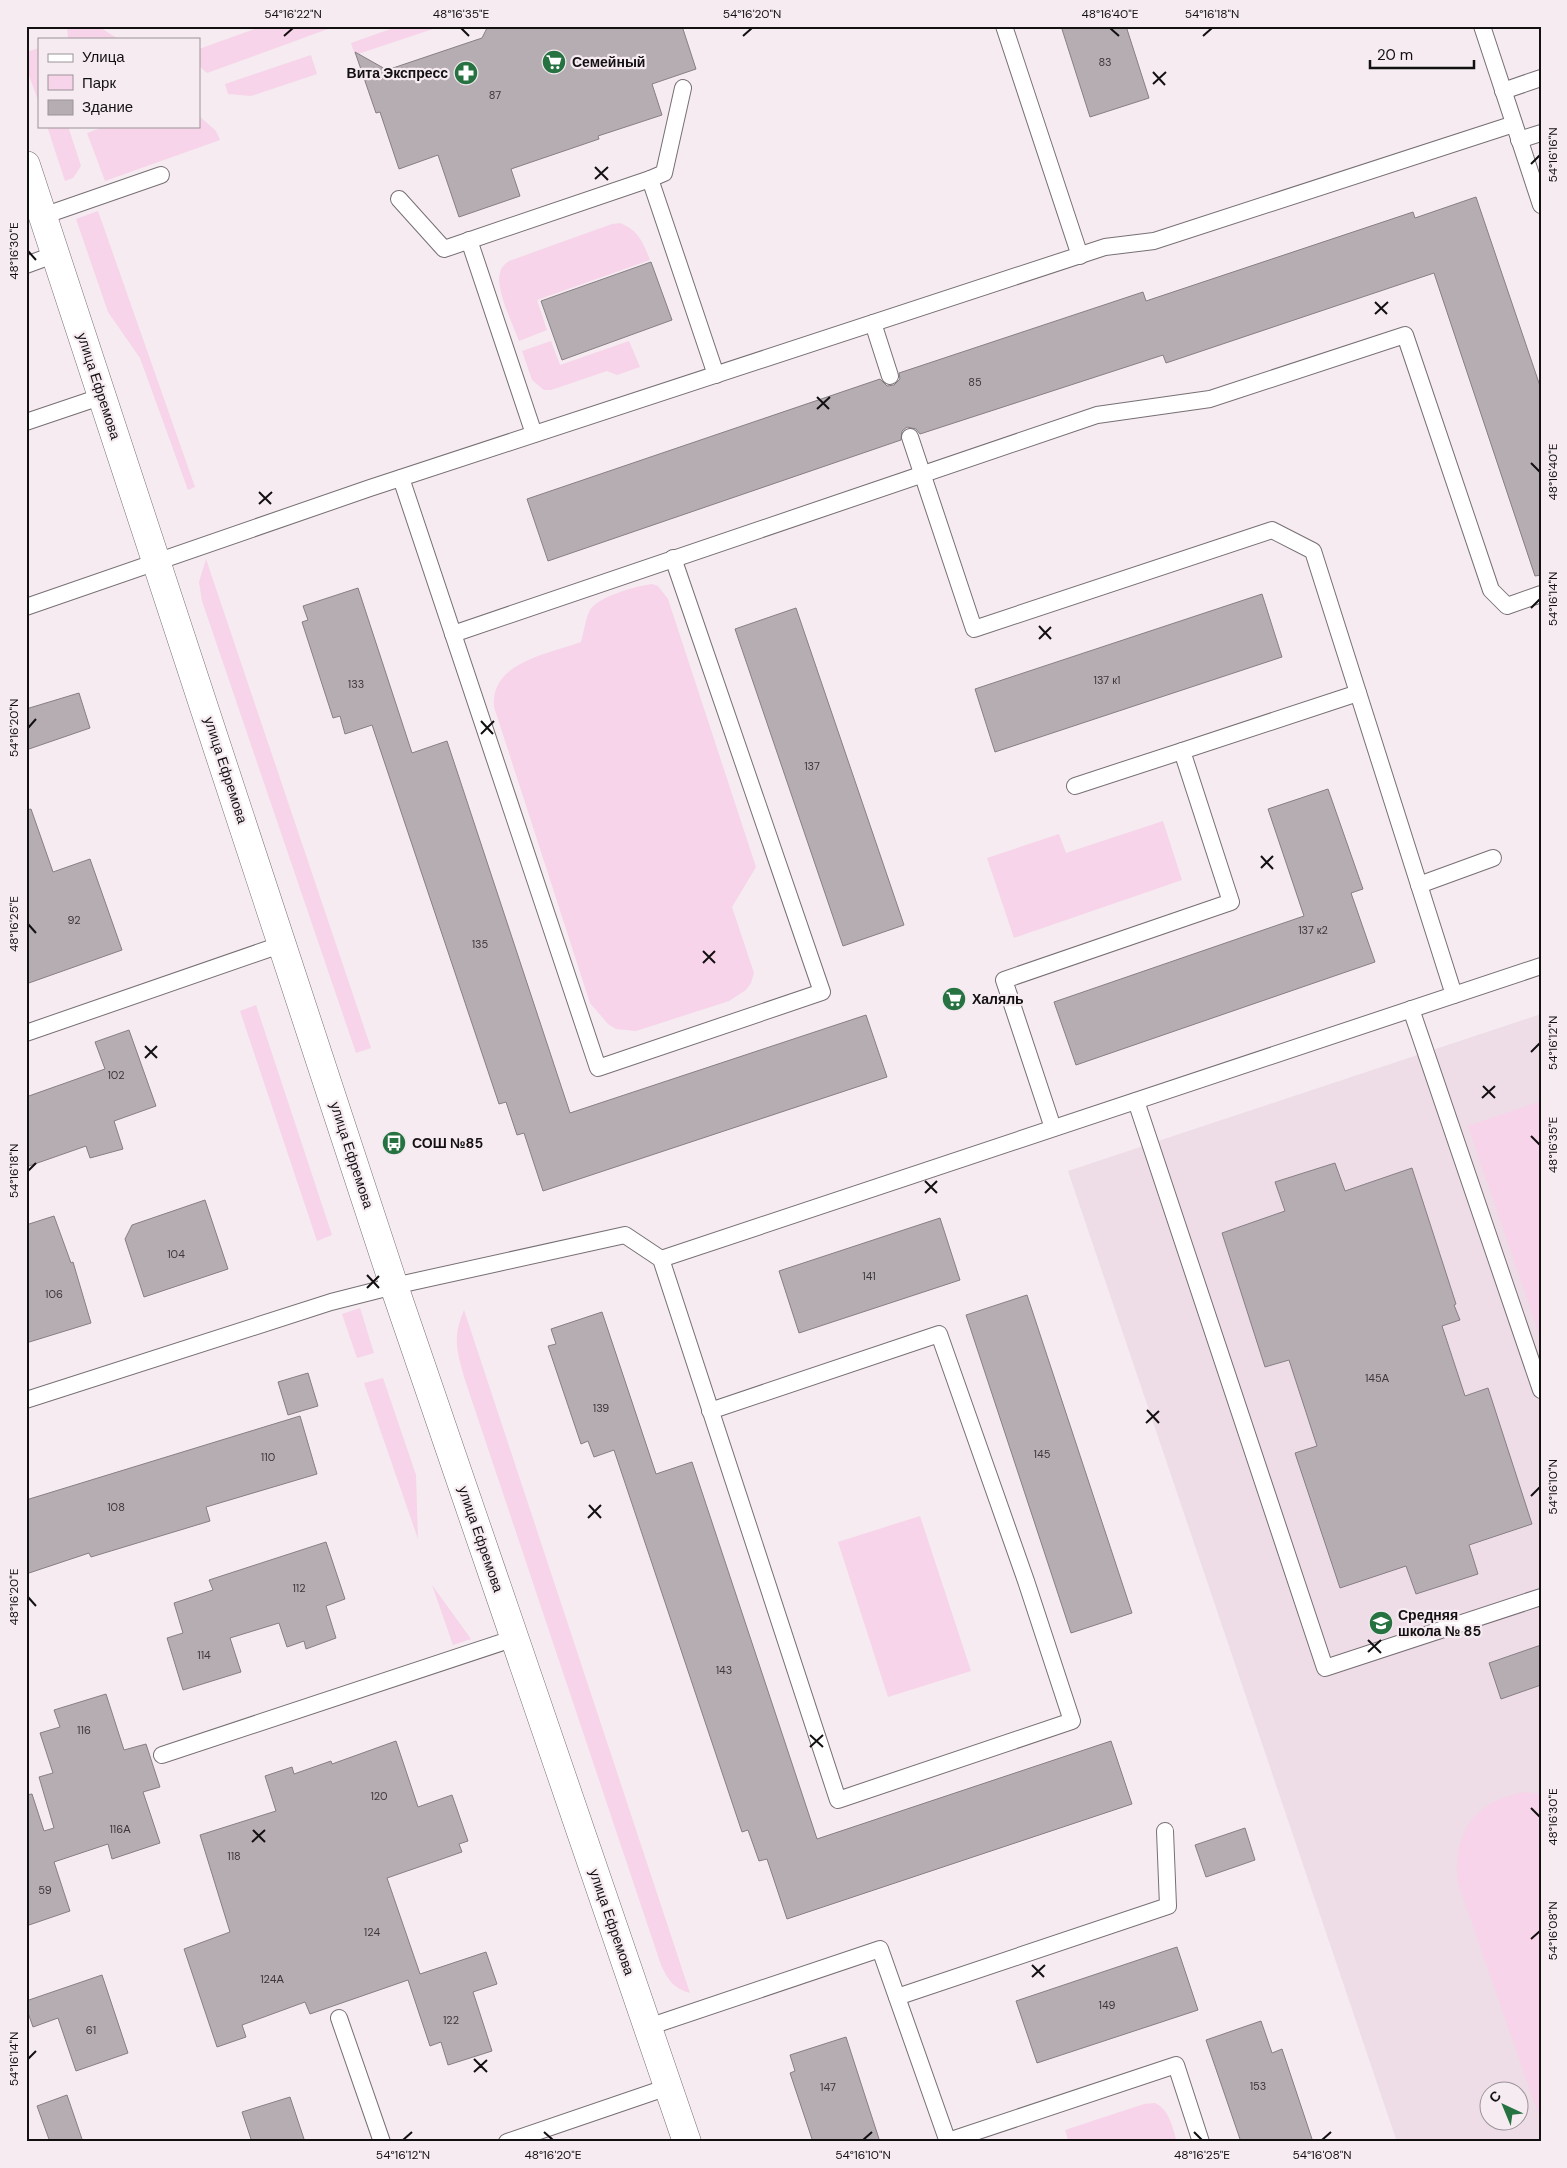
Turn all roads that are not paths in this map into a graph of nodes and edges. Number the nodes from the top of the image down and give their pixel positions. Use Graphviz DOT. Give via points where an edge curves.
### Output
graph roads {
  1 [pos="1004,26"];
  2 [pos="1482,26"];
  3 [pos="1541,78"];
  4 [pos="683,88"];
  5 [pos="1503,91"];
  6 [pos="1514,124"];
  7 [pos="1541,133"];
  8 [pos="1519,140"];
  9 [pos="26,165"];
  10 [pos="161,175"];
  11 [pos="650,179"];
  12 [pos="399,199"];
  13 [pos="1541,206"];
  14 [pos="43,216"];
  15 [pos="468,240"];
  16 [pos="56,254"];
  17 [pos="1080,256"];
  18 [pos="26,265"];
  19 [pos="873,323"];
  20 [pos="716,375"];
  21 [pos="890,376"];
  22 [pos="103,396"];
  23 [pos="26,422"];
  24 [pos="534,434"];
  25 [pos="910,437"];
  26 [pos="922,474"];
  27 [pos="401,478"];
  28 [pos="673,558"];
  29 [pos="158,561"];
  30 [pos="1541,594"];
  31 [pos="26,607"];
  32 [pos="453,634"];
  33 [pos="1358,694"];
  34 [pos="1182,751"];
  35 [pos="1075,786"];
  36 [pos="1494,858"];
  37 [pos="1419,884"];
  38 [pos="282,944"];
  39 [pos="1541,966"];
  40 [pos="1454,995"];
  41 [pos="1411,1009"];
  42 [pos="26,1034"];
  43 [pos="1136,1101"];
  44 [pos="1053,1128"];
  45 [pos="661,1259"];
  46 [pos="394,1286"];
  47 [pos="1541,1390"];
  48 [pos="26,1400"];
  49 [pos="710,1410"];
  50 [pos="1541,1597"];
  51 [pos="515,1638"];
  52 [pos="162,1755"];
  53 [pos="1165,1831"];
  54 [pos="897,1997"];
  55 [pos="340,2018"];
  56 [pos="648,2027"];
  57 [pos="668,2087"];
  58 [pos="382,2142"];
  59 [pos="507,2142"];
  60 [pos="687,2142"];
  61 [pos="948,2142"];
  62 [pos="1201,2142"];
  1 -- 17 [label="lane"];
  2 -- 5 [label="lane"];
  3 -- 5 [label="lane"];
  4 -- 11 [label="lane" via="664,173"];
  5 -- 6 [label="lane"];
  6 -- 8 [label="lane"];
  6 -- 17 [label="lane" via="1154,241 1105,247"];
  7 -- 8 [label="lane"];
  8 -- 13 [label="lane"];
  9 -- 14 [label="street, улица Ефремова"];
  10 -- 14 [label="lane"];
  11 -- 15 [label="lane"];
  11 -- 20 [label="lane"];
  12 -- 15 [label="lane" via="444,249"];
  14 -- 16 [label="street, улица Ефремова"];
  15 -- 24 [label="lane"];
  16 -- 18 [label="lane"];
  16 -- 22 [label="street, улица Ефремова"];
  17 -- 19 [label="lane"];
  19 -- 20 [label="lane"];
  19 -- 21 [label="lane"];
  20 -- 24 [label="lane"];
  22 -- 23 [label="lane"];
  22 -- 29 [label="street, улица Ефремова"];
  24 -- 27 [label="lane"];
  25 -- 26 [label="lane"];
  26 -- 28 [label="lane"];
  26 -- 30 [label="lane" via="1097,415 1210,399 1405,335 1491,590 1507,606"];
  26 -- 33 [label="lane" via="974,629 1272,530 1313,551"];
  27 -- 29 [label="lane"];
  27 -- 32 [label="lane"];
  28 -- 32 [label="lane"];
  28 -- 32 [label="lane" via="822,992 598,1068"];
  29 -- 31 [label="lane"];
  29 -- 38 [label="street, улица Ефремова"];
  33 -- 34 [label="lane"];
  33 -- 37 [label="lane"];
  34 -- 35 [label="lane"];
  34 -- 44 [label="lane" via="1231,902 1004,980"];
  36 -- 37 [label="lane"];
  37 -- 40 [label="lane"];
  38 -- 42 [label="lane"];
  38 -- 46 [label="street, улица Ефремова"];
  39 -- 40 [label="lane"];
  40 -- 41 [label="lane"];
  41 -- 43 [label="lane"];
  41 -- 47 [label="lane"];
  43 -- 44 [label="lane"];
  43 -- 50 [label="lane" via="1325,1668"];
  44 -- 45 [label="lane"];
  45 -- 46 [label="lane" via="625,1235"];
  45 -- 49 [label="lane"];
  46 -- 48 [label="lane" via="290,1314"];
  46 -- 51 [label="street, улица Ефремова"];
  49 -- 49 [label="lane" via="838,1800 1072,1721 939,1334"];
  51 -- 52 [label="lane"];
  51 -- 56 [label="street, улица Ефремова"];
  53 -- 54 [label="lane" via="1168,1906"];
  54 -- 56 [label="lane" via="880,1949"];
  54 -- 61 [label="lane"];
  55 -- 58 [label="lane"];
  56 -- 57 [label="street, улица Ефремова"];
  57 -- 59 [label="lane"];
  57 -- 60 [label="street, улица Ефремова"];
  61 -- 62 [label="lane" via="1176,2065"];
}
